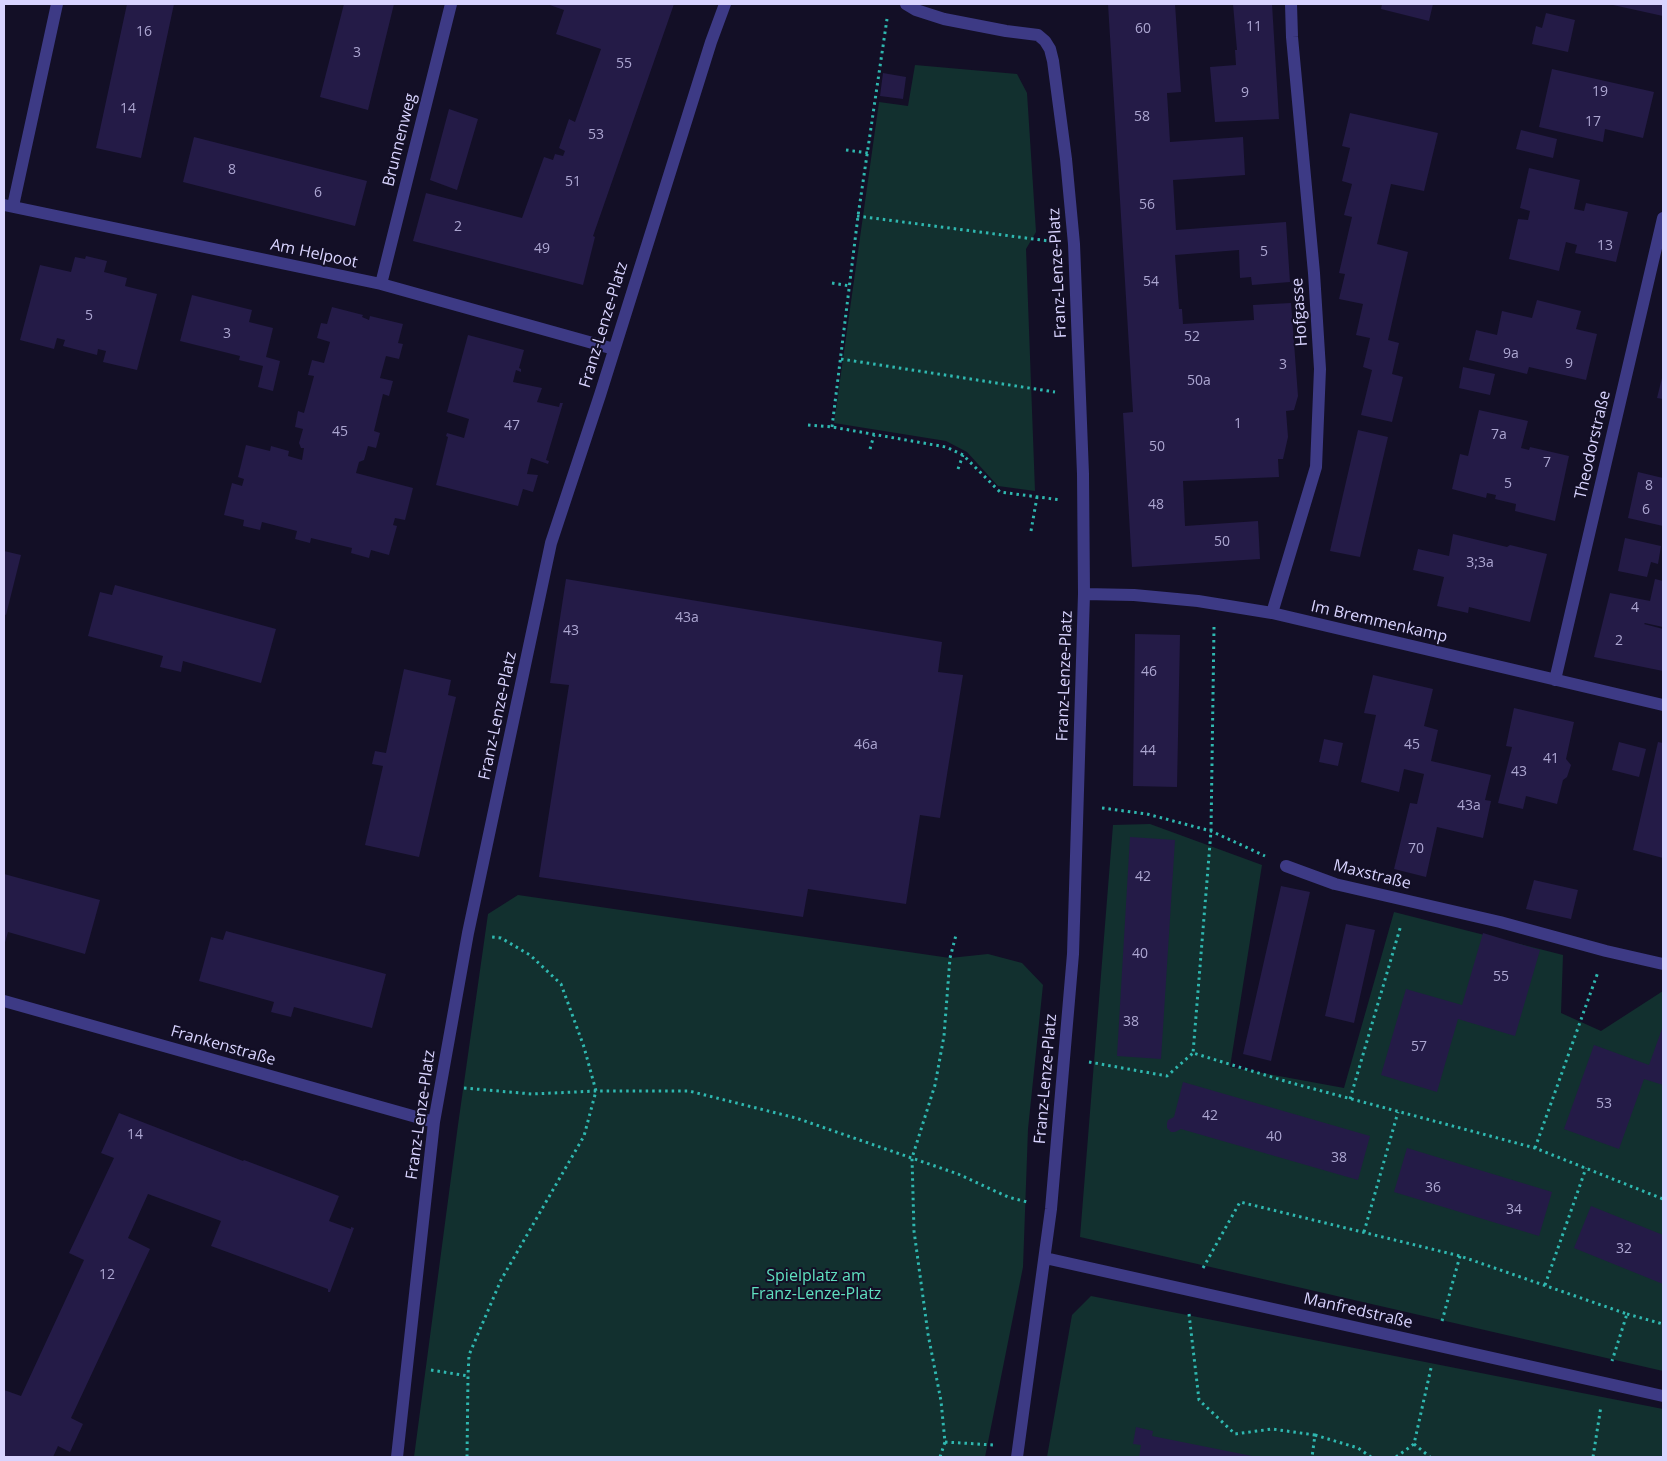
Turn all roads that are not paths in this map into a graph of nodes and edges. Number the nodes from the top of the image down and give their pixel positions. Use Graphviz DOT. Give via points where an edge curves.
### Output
graph roads {
  1 [pos="56,4"];
  2 [pos="451,4"];
  3 [pos="725,4"];
  4 [pos="906,4"];
  5 [pos="1291,4"];
  6 [pos="8,205"];
  7 [pos="1663,218"];
  8 [pos="381,284"];
  9 [pos="614,349"];
  10 [pos="1084,594"];
  11 [pos="1272,613"];
  12 [pos="1555,680"];
  13 [pos="1663,705"];
  14 [pos="1286,866"];
  15 [pos="1663,964"];
  16 [pos="4,1002"];
  17 [pos="434,1122"];
  18 [pos="1046,1258"];
  19 [pos="1663,1396"];
  20 [pos="1018,1452"];
  21 [pos="397,1457"];
  1 -- 6 [label="street"];
  2 -- 8 [label="street, Brunnenweg"];
  3 -- 9 [label="street, Franz-Lenze-Platz"];
  4 -- 10 [label="street, Franz-Lenze-Platz" via="944,19 1038,35 1050,49 1074,244 1084,503"];
  5 -- 11 [label="street, Hofgasse" via="1320,369 1316,467"];
  6 -- 8 [label="street, Am Helpoot"];
  7 -- 12 [label="street, Theodorstraße"];
  8 -- 9 [label="street, Am Helpoot"];
  9 -- 17 [label="street, Franz-Lenze-Platz" via="551,543 468,933"];
  10 -- 11 [label="street, Im Bremmenkamp" via="1134,595"];
  10 -- 18 [label="street, Franz-Lenze-Platz" via="1073,954"];
  11 -- 12 [label="street, Im Bremmenkamp"];
  12 -- 13 [label="street, Im Bremmenkamp"];
  14 -- 15 [label="street, Maxstraße" via="1335,884"];
  16 -- 17 [label="street, Frankenstraße"];
  17 -- 21 [label="street, Franz-Lenze-Platz"];
  18 -- 19 [label="street, Manfredstraße"];
  18 -- 20 [label="street, Franz-Lenze-Platz"];
}
